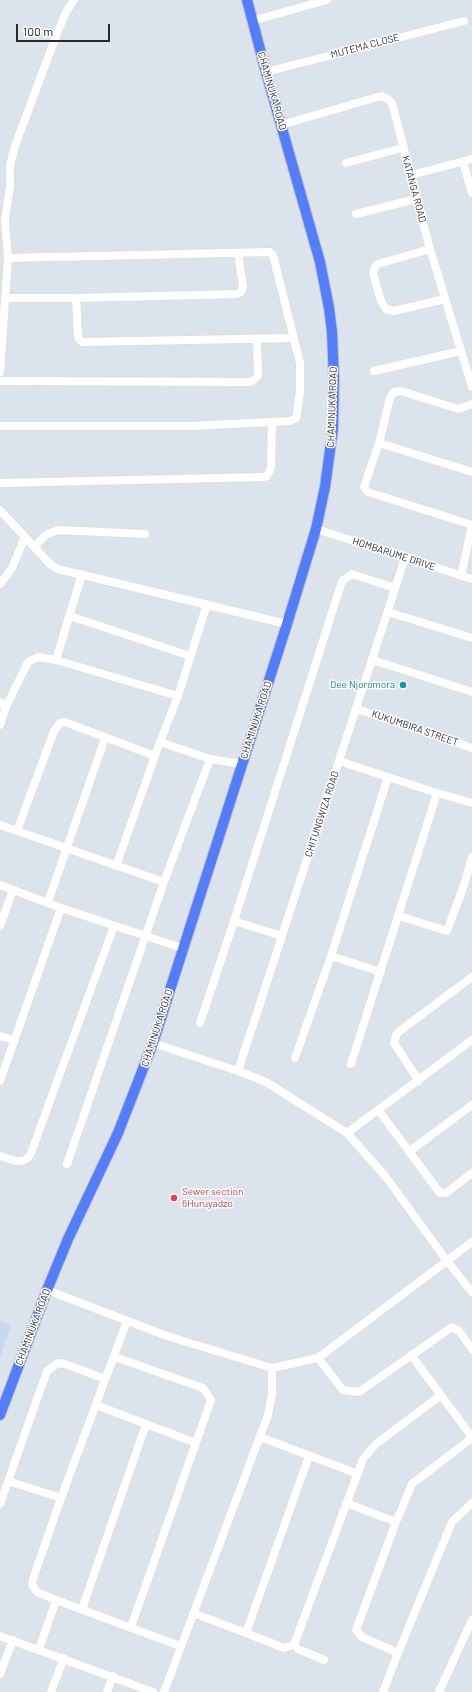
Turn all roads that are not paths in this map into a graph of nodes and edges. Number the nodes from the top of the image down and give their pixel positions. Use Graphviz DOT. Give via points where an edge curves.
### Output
graph roads {
  1 [pos="74,0"];
  2 [pos="247,0"];
  3 [pos="327,0"];
  4 [pos="464,20"];
  5 [pos="252,21"];
  6 [pos="266,72"];
  7 [pos="281,125"];
  8 [pos="402,148"];
  9 [pos="472,159"];
  10 [pos="463,162"];
  11 [pos="346,163"];
  12 [pos="411,175"];
  13 [pos="472,193"];
  14 [pos="416,199"];
  15 [pos="356,214"];
  16 [pos="430,249"];
  17 [pos="238,253"];
  18 [pos="8,258"];
  19 [pos="5,298"];
  20 [pos="76,298"];
  21 [pos="445,299"];
  22 [pos="257,338"];
  23 [pos="293,338"];
  24 [pos="461,351"];
  25 [pos="374,371"];
  26 [pos="0,372"];
  27 [pos="0,381"];
  28 [pos="471,382"];
  29 [pos="472,404"];
  30 [pos="272,423"];
  31 [pos="0,426"];
  32 [pos="379,443"];
  33 [pos="472,472"];
  34 [pos="0,483"];
  35 [pos="0,510"];
  36 [pos="472,525"];
  37 [pos="316,529"];
  38 [pos="144,534"];
  39 [pos="25,537"];
  40 [pos="35,546"];
  41 [pos="406,558"];
  42 [pos="82,574"];
  43 [pos="461,576"];
  44 [pos="472,579"];
  45 [pos="0,584"];
  46 [pos="395,588"];
  47 [pos="207,604"];
  48 [pos="388,612"];
  49 [pos="70,616"];
  50 [pos="287,624"];
  51 [pos="472,638"];
  52 [pos="190,656"];
  53 [pos="56,660"];
  54 [pos="373,660"];
  55 [pos="472,692"];
  56 [pos="178,696"];
  57 [pos="3,704"];
  58 [pos="357,709"];
  59 [pos="0,725"];
  60 [pos="105,738"];
  61 [pos="160,742"];
  62 [pos="472,748"];
  63 [pos="155,756"];
  64 [pos="210,759"];
  65 [pos="339,761"];
  66 [pos="242,764"];
  67 [pos="388,776"];
  68 [pos="437,793"];
  69 [pos="472,803"];
  70 [pos="0,825"];
  71 [pos="17,831"];
  72 [pos="66,849"];
  73 [pos="472,857"];
  74 [pos="116,866"];
  75 [pos="164,882"];
  76 [pos="0,886"];
  77 [pos="13,890"];
  78 [pos="48,902"];
  79 [pos="61,908"];
  80 [pos="399,916"];
  81 [pos="234,921"];
  82 [pos="0,926"];
  83 [pos="114,926"];
  84 [pos="146,936"];
  85 [pos="282,936"];
  86 [pos="182,948"];
  87 [pos="331,956"];
  88 [pos="381,972"];
  89 [pos="472,977"];
  90 [pos="200,1023"];
  91 [pos="0,1036"];
  92 [pos="14,1040"];
  93 [pos="472,1040"];
  94 [pos="153,1043"];
  95 [pos="296,1058"];
  96 [pos="351,1064"];
  97 [pos="238,1071"];
  98 [pos="419,1080"];
  99 [pos="0,1081"];
  100 [pos="472,1105"];
  101 [pos="379,1111"];
  102 [pos="347,1133"];
  103 [pos="410,1151"];
  104 [pos="0,1156"];
  105 [pos="67,1164"];
  106 [pos="472,1173"];
  107 [pos="472,1242"];
  108 [pos="447,1261"];
  109 [pos="46,1290"];
  110 [pos="472,1292"];
  111 [pos="127,1321"];
  112 [pos="472,1349"];
  113 [pos="411,1355"];
  114 [pos="115,1357"];
  115 [pos="318,1358"];
  116 [pos="272,1368"];
  117 [pos="105,1379"];
  118 [pos="441,1395"];
  119 [pos="96,1405"];
  120 [pos="0,1416"];
  121 [pos="146,1424"];
  122 [pos="260,1437"];
  123 [pos="472,1437"];
  124 [pos="196,1443"];
  125 [pos="310,1456"];
  126 [pos="358,1474"];
  127 [pos="8,1481"];
  128 [pos="61,1498"];
  129 [pos="346,1503"];
  130 [pos="472,1503"];
  131 [pos="0,1504"];
  132 [pos="396,1522"];
  133 [pos="56,1600"];
  134 [pos="82,1609"];
  135 [pos="193,1613"];
  136 [pos="472,1620"];
  137 [pos="131,1627"];
  138 [pos="246,1634"];
  139 [pos="0,1636"];
  140 [pos="13,1640"];
  141 [pos="294,1644"];
  142 [pos="180,1646"];
  143 [pos="39,1649"];
  144 [pos="398,1653"];
  145 [pos="64,1658"];
  146 [pos="324,1660"];
  147 [pos="0,1674"];
  148 [pos="113,1676"];
  149 [pos="51,1692"];
  150 [pos="107,1692"];
  151 [pos="153,1692"];
  152 [pos="164,1692"];
  153 [pos="383,1692"];
  154 [pos="439,1692"];
  1 -- 18 [label="street" via="56,36 10,165 6,221"];
  2 -- 5 [label="main road, CHAMINUKA ROAD"];
  3 -- 5 [label="street"];
  4 -- 6 [label="street, MUTEMA CLOSE"];
  5 -- 6 [label="main road, CHAMINUKA ROAD"];
  6 -- 7 [label="main road, CHAMINUKA ROAD"];
  7 -- 8 [label="street, KATANGA ROAD" via="381,96 392,103"];
  7 -- 37 [label="main road, CHAMINUKA ROAD" via="320,262 332,332 333,428"];
  8 -- 11 [label="street"];
  8 -- 12 [label="street, KATANGA ROAD"];
  9 -- 10 [label="street"];
  10 -- 12 [label="street"];
  10 -- 13 [label="street"];
  12 -- 14 [label="street, KATANGA ROAD"];
  14 -- 15 [label="street"];
  14 -- 16 [label="street, KATANGA ROAD"];
  16 -- 21 [label="street, KATANGA ROAD"];
  16 -- 21 [label="street" via="375,267 373,273 381,301 386,309 394,312"];
  17 -- 18 [label="street"];
  17 -- 20 [label="street" via="243,287 242,292 237,294"];
  17 -- 23 [label="street" via="270,252 274,255"];
  18 -- 19 [label="street"];
  19 -- 20 [label="street"];
  19 -- 26 [label="street"];
  20 -- 22 [label="street" via="78,336 82,342"];
  21 -- 24 [label="street, KATANGA ROAD"];
  22 -- 23 [label="street"];
  22 -- 27 [label="street" via="258,376 249,382"];
  23 -- 30 [label="street" via="301,374 297,414 296,418 290,421"];
  24 -- 25 [label="street"];
  24 -- 28 [label="street, KATANGA ROAD"];
  29 -- 32 [label="street" via="458,409 400,391 394,392 390,398"];
  30 -- 31 [label="street" via="190,426"];
  30 -- 34 [label="street" via="271,468 264,477"];
  32 -- 33 [label="street"];
  32 -- 36 [label="street" via="365,490"];
  35 -- 39 [label="street"];
  36 -- 43 [label="street"];
  37 -- 41 [label="street, HOMBARUME DRIVE"];
  37 -- 50 [label="main road, CHAMINUKA ROAD"];
  38 -- 40 [label="street" via="59,530 47,534"];
  39 -- 40 [label="street"];
  39 -- 45 [label="street" via="12,568"];
  40 -- 42 [label="street" via="50,564 58,569"];
  41 -- 43 [label="street, HOMBARUME DRIVE"];
  41 -- 46 [label="street, CHITUNGWIZA ROAD"];
  42 -- 47 [label="street"];
  42 -- 49 [label="street"];
  43 -- 44 [label="street, HOMBARUME DRIVE"];
  46 -- 48 [label="street, CHITUNGWIZA ROAD"];
  46 -- 81 [label="street" via="352,574 342,581"];
  47 -- 50 [label="street"];
  47 -- 52 [label="street"];
  48 -- 51 [label="street"];
  48 -- 54 [label="street, CHITUNGWIZA ROAD"];
  49 -- 52 [label="street"];
  49 -- 53 [label="street"];
  50 -- 66 [label="main road, CHAMINUKA ROAD"];
  52 -- 56 [label="street"];
  53 -- 56 [label="street"];
  53 -- 57 [label="street" via="38,657 31,660"];
  54 -- 55 [label="street"];
  54 -- 58 [label="street, CHITUNGWIZA ROAD"];
  56 -- 61 [label="street"];
  57 -- 59 [label="street"];
  58 -- 62 [label="street, KUKUMBIRA STREET"];
  58 -- 65 [label="street, CHITUNGWIZA ROAD"];
  60 -- 63 [label="street"];
  60 -- 71 [label="street" via="65,722 56,727"];
  60 -- 72 [label="street"];
  61 -- 63 [label="street"];
  61 -- 64 [label="street"];
  63 -- 74 [label="street"];
  64 -- 66 [label="street"];
  64 -- 75 [label="street"];
  65 -- 67 [label="street"];
  65 -- 85 [label="street, CHITUNGWIZA ROAD"];
  66 -- 86 [label="main road, CHAMINUKA ROAD"];
  67 -- 68 [label="street"];
  67 -- 87 [label="street"];
  68 -- 69 [label="street"];
  68 -- 80 [label="street"];
  70 -- 71 [label="street"];
  71 -- 72 [label="street"];
  72 -- 74 [label="street"];
  72 -- 78 [label="street"];
  73 -- 80 [label="street" via="447,931"];
  74 -- 75 [label="street"];
  75 -- 84 [label="street"];
  76 -- 77 [label="street"];
  77 -- 78 [label="street"];
  77 -- 82 [label="street"];
  78 -- 79 [label="street"];
  79 -- 83 [label="street"];
  79 -- 92 [label="street"];
  80 -- 88 [label="street"];
  81 -- 85 [label="street"];
  81 -- 90 [label="street"];
  83 -- 84 [label="street"];
  83 -- 104 [label="street" via="31,1153 28,1158 16,1162"];
  84 -- 86 [label="street"];
  84 -- 105 [label="street"];
  85 -- 97 [label="street, CHITUNGWIZA ROAD"];
  86 -- 94 [label="main road, CHAMINUKA ROAD"];
  87 -- 88 [label="street"];
  87 -- 95 [label="street"];
  88 -- 96 [label="street"];
  89 -- 98 [label="street" via="397,1033 394,1043"];
  91 -- 92 [label="street"];
  92 -- 99 [label="street"];
  93 -- 98 [label="street"];
  94 -- 97 [label="street"];
  94 -- 109 [label="main road, CHAMINUKA ROAD" via="121,1126"];
  97 -- 102 [label="street" via="266,1082"];
  98 -- 101 [label="street"];
  100 -- 103 [label="street"];
  101 -- 102 [label="street"];
  101 -- 103 [label="street"];
  102 -- 108 [label="street" via="386,1177"];
  103 -- 106 [label="street" via="440,1193 446,1193"];
  107 -- 108 [label="street"];
  108 -- 110 [label="street"];
  108 -- 115 [label="street"];
  109 -- 111 [label="street"];
  109 -- 120 [label="main road, CHAMINUKA ROAD"];
  111 -- 114 [label="street"];
  111 -- 116 [label="street"];
  112 -- 113 [label="street" via="459,1331 452,1327"];
  113 -- 115 [label="street" via="359,1392 343,1390"];
  113 -- 118 [label="street"];
  114 -- 117 [label="street"];
  114 -- 124 [label="street" via="202,1388 211,1400"];
  115 -- 116 [label="street"];
  116 -- 122 [label="street" via="272,1394"];
  117 -- 119 [label="street"];
  117 -- 127 [label="street" via="65,1364 58,1364 47,1371"];
  118 -- 123 [label="street"];
  118 -- 126 [label="street" via="376,1444 363,1459"];
  119 -- 121 [label="street"];
  119 -- 128 [label="street"];
  121 -- 124 [label="street"];
  121 -- 134 [label="street"];
  122 -- 125 [label="street"];
  122 -- 135 [label="street"];
  123 -- 132 [label="street" via="412,1484"];
  124 -- 137 [label="street"];
  125 -- 126 [label="street"];
  125 -- 138 [label="street"];
  126 -- 129 [label="street"];
  127 -- 128 [label="street"];
  127 -- 131 [label="street"];
  128 -- 133 [label="street" via="32,1585 36,1592"];
  129 -- 132 [label="street"];
  129 -- 141 [label="street"];
  130 -- 144 [label="street" via="452,1522"];
  132 -- 144 [label="street" via="356,1630 362,1637"];
  133 -- 134 [label="street"];
  133 -- 143 [label="street"];
  134 -- 137 [label="street"];
  135 -- 138 [label="street"];
  135 -- 142 [label="street"];
  136 -- 154 [label="street"];
  137 -- 142 [label="street"];
  138 -- 141 [label="street" via="284,1648"];
  139 -- 140 [label="street"];
  140 -- 143 [label="street"];
  140 -- 147 [label="street"];
  141 -- 146 [label="street" via="298,1649"];
  142 -- 152 [label="street"];
  143 -- 145 [label="street"];
  144 -- 153 [label="street"];
  145 -- 148 [label="street"];
  145 -- 149 [label="street"];
  148 -- 150 [label="street"];
  148 -- 151 [label="street"];
}
